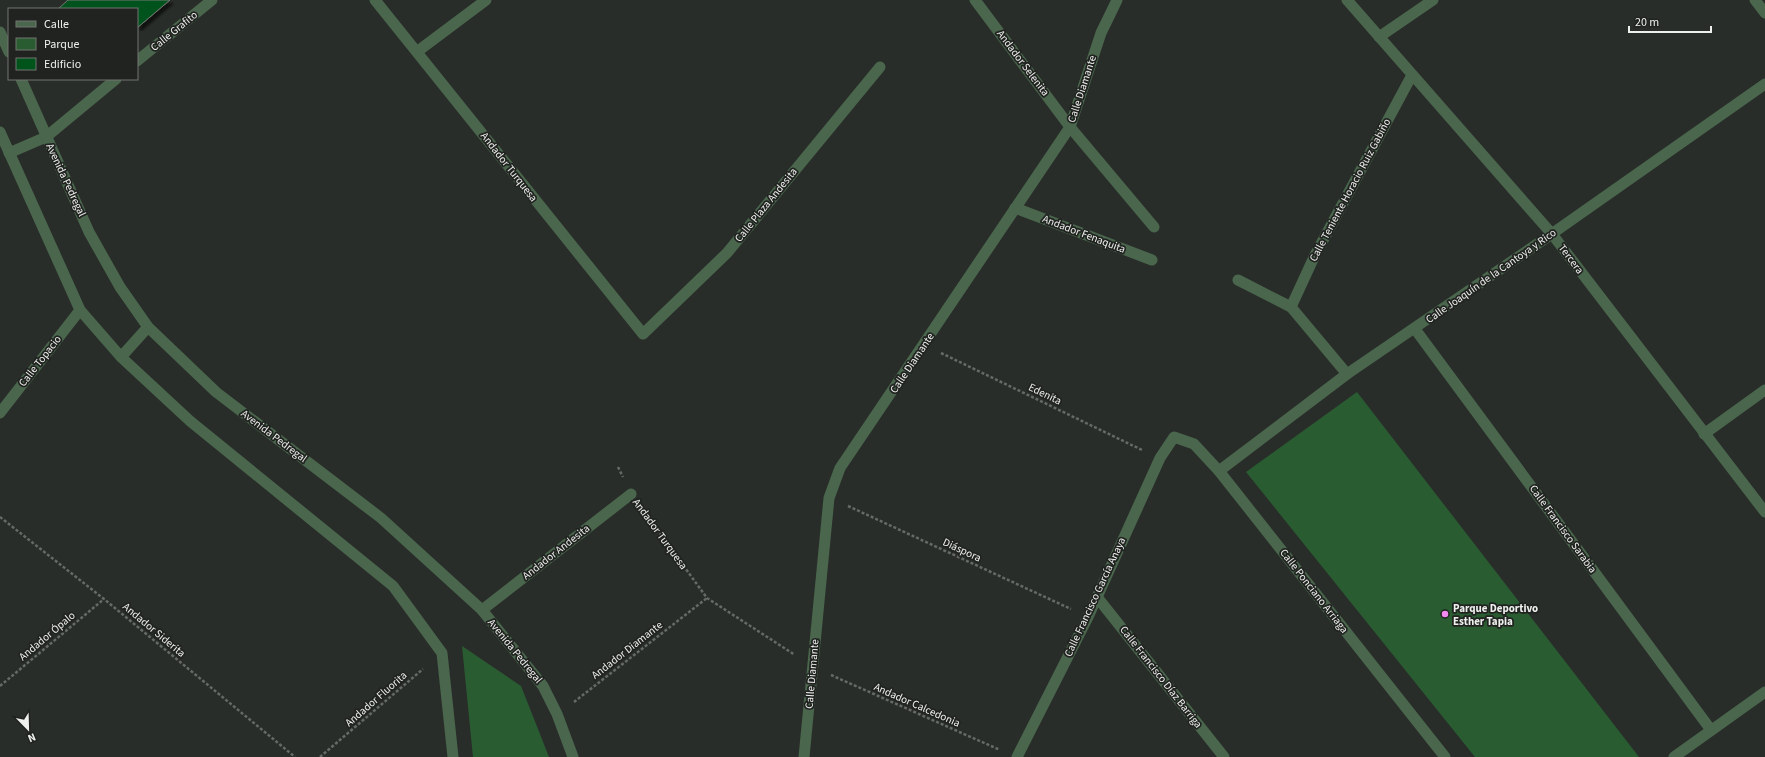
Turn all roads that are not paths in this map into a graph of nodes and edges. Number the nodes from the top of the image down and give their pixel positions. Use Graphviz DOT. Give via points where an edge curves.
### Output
graph roads {
  1 [pos="212,0"];
  2 [pos="375,0"];
  3 [pos="486,0"];
  4 [pos="975,0"];
  5 [pos="1117,0"];
  6 [pos="1347,0"];
  7 [pos="1433,0"];
  8 [pos="1755,0"];
  9 [pos="1765,13"];
  10 [pos="0,32"];
  11 [pos="1379,38"];
  12 [pos="8,50"];
  13 [pos="418,51"];
  14 [pos="138,60"];
  15 [pos="880,67"];
  16 [pos="1412,75"];
  17 [pos="21,80"];
  18 [pos="115,80"];
  19 [pos="1765,84"];
  20 [pos="1070,127"];
  21 [pos="0,132"];
  22 [pos="46,136"];
  23 [pos="9,152"];
  24 [pos="1015,208"];
  25 [pos="1154,227"];
  26 [pos="1552,234"];
  27 [pos="1152,260"];
  28 [pos="1238,280"];
  29 [pos="1291,307"];
  30 [pos="80,310"];
  31 [pos="148,327"];
  32 [pos="1415,329"];
  33 [pos="643,334"];
  34 [pos="121,357"];
  35 [pos="1347,374"];
  36 [pos="1765,390"];
  37 [pos="0,413"];
  38 [pos="1704,434"];
  39 [pos="1174,437"];
  40 [pos="1219,471"];
  41 [pos="631,494"];
  42 [pos="1765,512"];
  43 [pos="1097,596"];
  44 [pos="482,610"];
  45 [pos="1765,692"];
  46 [pos="1711,730"];
  47 [pos="1012,755"];
  48 [pos="453,757"];
  49 [pos="573,757"];
  50 [pos="804,757"];
  51 [pos="1224,757"];
  52 [pos="1445,757"];
  53 [pos="1674,757"];
  1 -- 14 [label="street, Calle Grafito"];
  2 -- 13 [label="street, Andador Turquesa"];
  3 -- 13 [label="street"];
  4 -- 20 [label="street, Andador Selenita"];
  5 -- 20 [label="street, Calle Diamante" via="1101,33"];
  6 -- 11 [label="street, Tercera"];
  7 -- 11 [label="street"];
  8 -- 9 [label="street"];
  10 -- 12 [label="street"];
  11 -- 16 [label="street, Tercera"];
  13 -- 33 [label="street, Andador Turquesa"];
  15 -- 33 [label="street, Calle Plaza Andesita" via="727,253"];
  16 -- 26 [label="street, Tercera"];
  16 -- 29 [label="street, Calle Teniente Horacio Ruiz Gabiño" via="1315,256"];
  17 -- 22 [label="street, Avenida Pedregal"];
  18 -- 22 [label="street"];
  19 -- 26 [label="street, Calle Joaquín de la Cantoya y Rico"];
  20 -- 24 [label="street, Calle Diamante"];
  20 -- 25 [label="street"];
  21 -- 23 [label="street"];
  22 -- 23 [label="street"];
  22 -- 31 [label="street, Avenida Pedregal" via="89,232 120,288"];
  23 -- 30 [label="street"];
  24 -- 27 [label="street, Andador Fenaquita"];
  24 -- 50 [label="street, Calle Diamante" via="840,468 829,498"];
  26 -- 32 [label="street, Calle Joaquín de la Cantoya y Rico"];
  26 -- 38 [label="street, Tercera"];
  28 -- 29 [label="street"];
  29 -- 35 [label="street"];
  30 -- 34 [label="street"];
  30 -- 37 [label="street, Calle Topacio"];
  31 -- 34 [label="street"];
  31 -- 44 [label="street, Avenida Pedregal" via="216,392 381,518"];
  32 -- 35 [label="street, Calle Joaquín de la Cantoya y Rico"];
  32 -- 46 [label="street, Calle Francisco Sarabia"];
  34 -- 48 [label="street" via="190,421 393,586 442,653"];
  35 -- 40 [label="street, Calle Joaquín de la Cantoya y Rico"];
  36 -- 38 [label="street"];
  38 -- 42 [label="street, Tercera"];
  39 -- 40 [label="street, Calle Ponciano Arriaga" via="1194,444"];
  39 -- 43 [label="street, Calle Francisco García Anaya" via="1160,458"];
  40 -- 52 [label="street, Calle Ponciano Arriaga"];
  41 -- 44 [label="street, Andador Andesita"];
  43 -- 47 [label="street, Calle Francisco García Anaya"];
  43 -- 51 [label="street, Calle Francisco Díaz Barriga"];
  44 -- 49 [label="street, Avenida Pedregal" via="543,686"];
  45 -- 46 [label="street"];
  46 -- 53 [label="street"];
}
